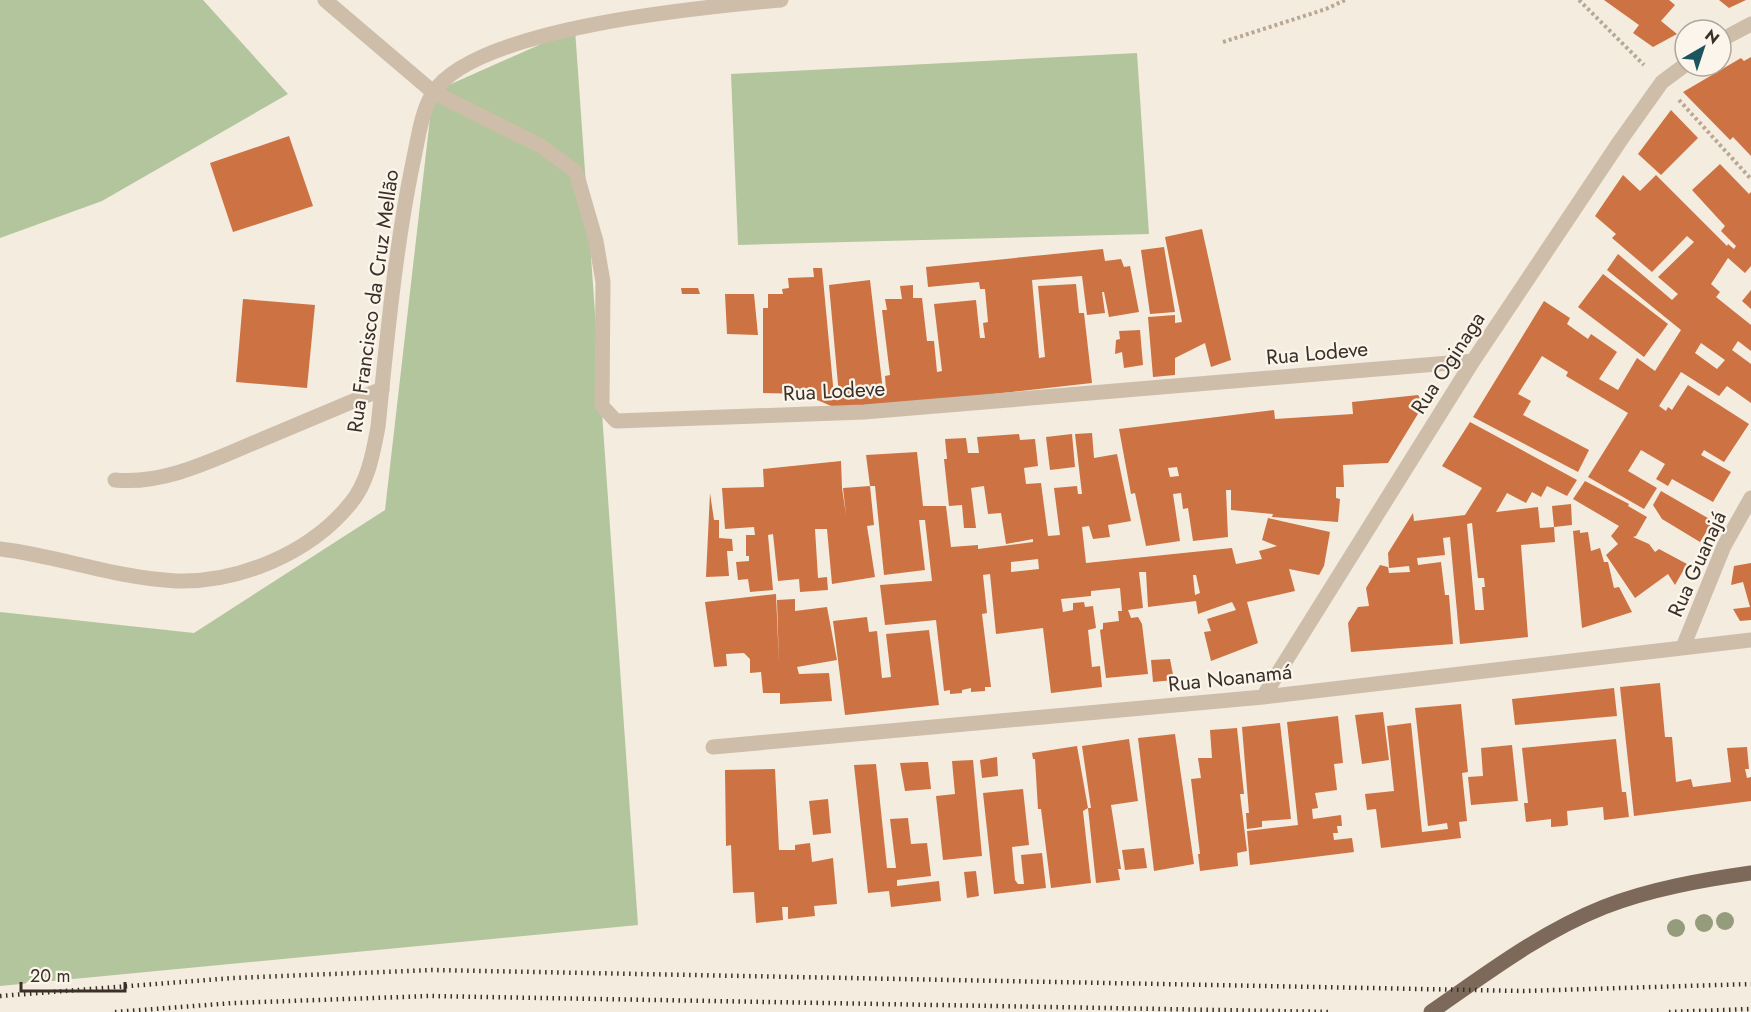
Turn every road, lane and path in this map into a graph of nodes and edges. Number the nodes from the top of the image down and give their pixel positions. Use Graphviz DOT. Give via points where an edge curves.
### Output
graph roads {
  1 [pos="325,0"];
  2 [pos="781,0"];
  3 [pos="1345,0"];
  4 [pos="1751,24"];
  5 [pos="1733,34"];
  6 [pos="1222,42"];
  7 [pos="1673,74"];
  8 [pos="434,92"];
  9 [pos="1473,361"];
  10 [pos="382,389"];
  11 [pos="115,480"];
  12 [pos="1751,498"];
  13 [pos="0,549"];
  14 [pos="1751,640"];
  15 [pos="1683,647"];
  16 [pos="1263,697"];
  17 [pos="713,747"];
  18 [pos="1751,873"];
  19 [pos="1431,1012"];
  1 -- 8 [label="street, Rua Lodeve"];
  2 -- 8 [label="street, Rua Francisco da Cruz Mellão" via="692,8 588,26 492,51 458,68"];
  3 -- 6 [label="path"];
  4 -- 5 [label="street"];
  7 -- 9 [label="street, Rua Oginaga" via="1662,82 1626,133"];
  8 -- 9 [label="street, Rua Lodeve" via="541,146 576,172 603,282 602,406 616,421 864,412"];
  8 -- 10 [label="street, Rua Francisco da Cruz Mellão" via="422,121 406,199"];
  9 -- 16 [label="street, Rua Oginaga"];
  10 -- 11 [label="street" via="204,463 158,478"];
  10 -- 13 [label="street, Rua Francisco da Cruz Mellão" via="372,459 351,503 296,549 259,567 222,578 176,581 101,571"];
  12 -- 15 [label="street, Rua Guanajá" via="1724,546"];
  14 -- 15 [label="street, Rua Noanamá"];
  15 -- 16 [label="street, Rua Noanamá"];
  16 -- 17 [label="street, Rua Noanamá"];
  18 -- 19 [label="main road" via="1693,881 1604,907 1529,945"];
}
